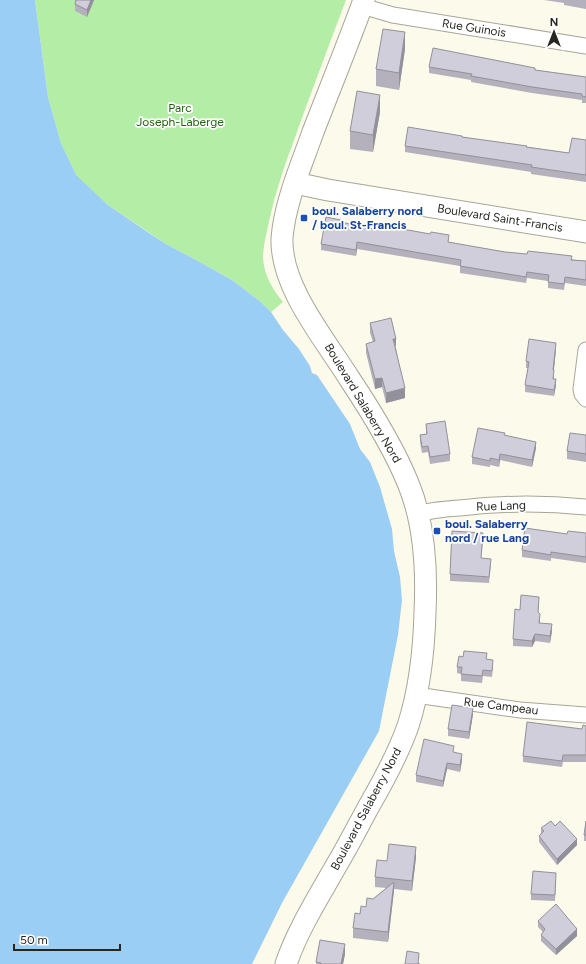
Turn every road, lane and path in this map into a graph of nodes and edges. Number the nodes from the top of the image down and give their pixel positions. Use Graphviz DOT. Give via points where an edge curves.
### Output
graph roads {
  1 [pos="363,3"];
  2 [pos="586,46"];
  3 [pos="295,183"];
  4 [pos="586,232"];
  5 [pos="586,350"];
  6 [pos="586,399"];
  7 [pos="586,508"];
  8 [pos="417,514"];
  9 [pos="416,694"];
  10 [pos="586,715"];
  11 [pos="286,964"];
  1 -- 2 [label="street, Rue Guinois" via="393,15"];
  1 -- 3 [label="street, Boulevard Salaberry Nord"];
  3 -- 4 [label="street, Boulevard Saint-Francis"];
  3 -- 8 [label="street, Boulevard Salaberry Nord" via="282,237 288,277 309,317 368,407 391,448 408,480"];
  5 -- 6 [label="street" via="581,389"];
  7 -- 8 [label="street, Rue Lang" via="541,504 500,505"];
  8 -- 9 [label="street, Boulevard Salaberry Nord" via="425,566 426,598 423,652"];
  9 -- 10 [label="street, Rue Campeau" via="520,710"];
  9 -- 11 [label="street, Boulevard Salaberry Nord" via="401,745 303,924"];
}
